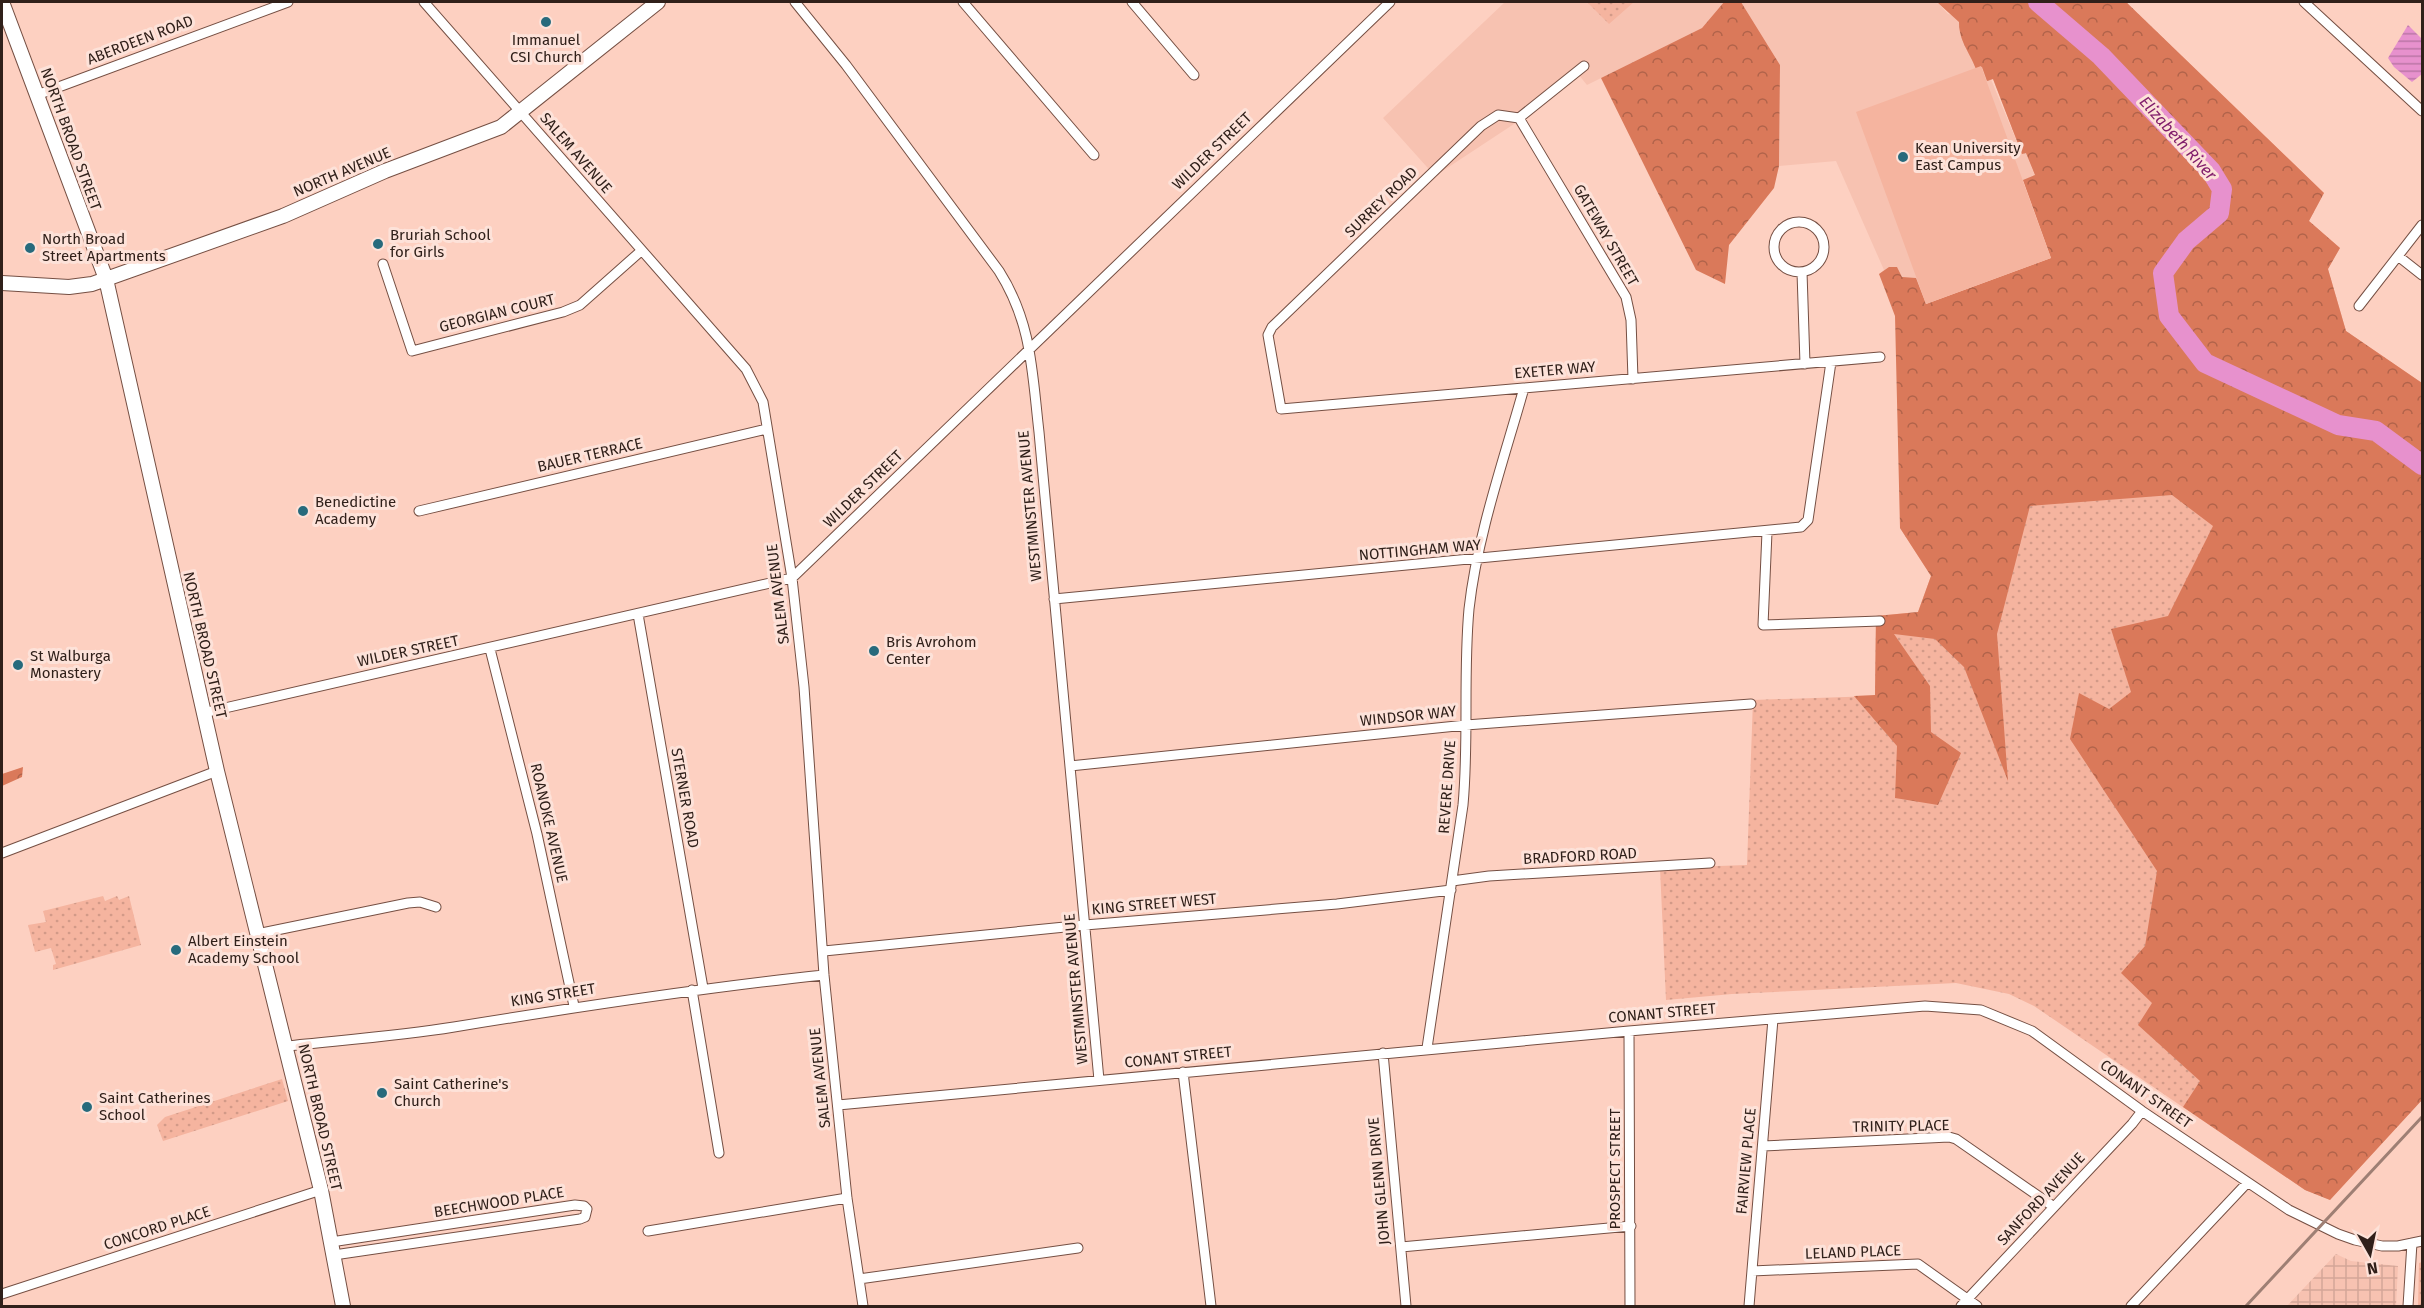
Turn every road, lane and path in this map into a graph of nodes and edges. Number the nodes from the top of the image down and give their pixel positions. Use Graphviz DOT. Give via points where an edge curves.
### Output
graph roads {
  1 [pos="2,2"];
  2 [pos="288,2"];
  3 [pos="424,2"];
  4 [pos="658,2"];
  5 [pos="795,2"];
  6 [pos="963,2"];
  7 [pos="1132,2"];
  8 [pos="1390,2"];
  9 [pos="2304,2"];
  10 [pos="1584,66"];
  11 [pos="1194,75"];
  12 [pos="38,95"];
  13 [pos="2422,111"];
  14 [pos="521,112"];
  15 [pos="1520,118"];
  16 [pos="1094,155"];
  17 [pos="2422,225"];
  18 [pos="641,251"];
  19 [pos="2398,256"];
  20 [pos="383,264"];
  21 [pos="1802,272"];
  22 [pos="2422,275"];
  23 [pos="106,279"];
  24 [pos="2,283"];
  25 [pos="2359,306"];
  26 [pos="1029,349"];
  27 [pos="1880,357"];
  28 [pos="1831,362"];
  29 [pos="1805,364"];
  30 [pos="1633,379"];
  31 [pos="1524,388"];
  32 [pos="1281,409"];
  33 [pos="767,429"];
  34 [pos="419,511"];
  35 [pos="1767,532"];
  36 [pos="1479,559"];
  37 [pos="792,578"];
  38 [pos="1054,599"];
  39 [pos="638,614"];
  40 [pos="1880,621"];
  41 [pos="490,649"];
  42 [pos="1751,704"];
  43 [pos="203,713"];
  44 [pos="1466,725"];
  45 [pos="1070,766"];
  46 [pos="217,771"];
  47 [pos="2,853"];
  48 [pos="1710,863"];
  49 [pos="1451,885"];
  50 [pos="436,907"];
  51 [pos="1085,925"];
  52 [pos="257,934"];
  53 [pos="824,951"];
  54 [pos="824,975"];
  55 [pos="703,988"];
  56 [pos="693,990"];
  57 [pos="574,1006"];
  58 [pos="1773,1019"];
  59 [pos="1629,1031"];
  60 [pos="286,1046"];
  61 [pos="1427,1048"];
  62 [pos="1383,1053"];
  63 [pos="1183,1072"];
  64 [pos="1099,1080"];
  65 [pos="838,1105"];
  66 [pos="2142,1111"];
  67 [pos="1763,1146"];
  68 [pos="719,1154"];
  69 [pos="2247,1184"];
  70 [pos="321,1190"];
  71 [pos="848,1198"];
  72 [pos="2054,1207"];
  73 [pos="506,1216"];
  74 [pos="1631,1226"];
  75 [pos="425,1228"];
  76 [pos="507,1229"];
  77 [pos="648,1231"];
  78 [pos="427,1241"];
  79 [pos="2422,1241"];
  80 [pos="2412,1243"];
  81 [pos="1401,1247"];
  82 [pos="332,1248"];
  83 [pos="1078,1248"];
  84 [pos="1752,1271"];
  85 [pos="859,1279"];
  86 [pos="2,1294"];
  87 [pos="1969,1299"];
  88 [pos="343,1306"];
  89 [pos="863,1306"];
  90 [pos="1211,1306"];
  91 [pos="1406,1306"];
  92 [pos="1630,1306"];
  93 [pos="1749,1306"];
  94 [pos="1961,1306"];
  95 [pos="1977,1306"];
  96 [pos="2131,1306"];
  97 [pos="2408,1306"];
  1 -- 12 [label="main road, NORTH BROAD STREET"];
  2 -- 12 [label="street, ABERDEEN ROAD"];
  3 -- 14 [label="street, SALEM AVENUE"];
  4 -- 14 [label="main road, NORTH AVENUE"];
  5 -- 26 [label="street, WESTMINSTER AVENUE" via="999,271 1022,316"];
  6 -- 16 [label="street"];
  7 -- 11 [label="street"];
  8 -- 26 [label="street, WILDER STREET"];
  9 -- 13 [label="street"];
  10 -- 15 [label="street"];
  12 -- 23 [label="main road, NORTH BROAD STREET"];
  14 -- 18 [label="street, SALEM AVENUE"];
  14 -- 23 [label="main road, NORTH AVENUE" via="501,127 385,171 283,216"];
  15 -- 30 [label="street, GATEWAY STREET" via="1626,297 1631,320"];
  15 -- 32 [label="street, SURREY ROAD" via="1498,115 1481,126 1272,327 1268,335"];
  17 -- 19 [label="street"];
  18 -- 20 [label="street, GEORGIAN COURT" via="580,305 412,351"];
  18 -- 33 [label="street, SALEM AVENUE" via="746,369 763,402"];
  19 -- 22 [label="street"];
  19 -- 25 [label="street"];
  21 -- 21 [label="street" via="1817,265 1824,243 1817,229 1795,222 1781,229 1774,251 1781,264"];
  21 -- 29 [label="street"];
  23 -- 24 [label="main road, NORTH AVENUE" via="69,287"];
  23 -- 43 [label="main road, NORTH BROAD STREET"];
  26 -- 37 [label="street, WILDER STREET"];
  26 -- 38 [label="street, WESTMINSTER AVENUE"];
  27 -- 28 [label="street, EXETER WAY"];
  28 -- 29 [label="street, EXETER WAY"];
  28 -- 35 [label="street, NOTTINGHAM WAY" via="1808,520 1801,527"];
  29 -- 30 [label="street, EXETER WAY"];
  30 -- 31 [label="street, EXETER WAY"];
  31 -- 32 [label="street, EXETER WAY"];
  31 -- 36 [label="street, REVERE DRIVE"];
  33 -- 34 [label="street, BAUER TERRACE"];
  33 -- 37 [label="street, SALEM AVENUE"];
  35 -- 36 [label="street, NOTTINGHAM WAY"];
  35 -- 40 [label="street" via="1763,625"];
  36 -- 38 [label="street, NOTTINGHAM WAY"];
  36 -- 44 [label="street, REVERE DRIVE" via="1466,644"];
  37 -- 39 [label="street, WILDER STREET"];
  37 -- 53 [label="street, SALEM AVENUE"];
  38 -- 45 [label="street, WESTMINSTER AVENUE"];
  39 -- 41 [label="street, WILDER STREET"];
  39 -- 55 [label="street, STERNER ROAD"];
  41 -- 43 [label="street, WILDER STREET"];
  41 -- 57 [label="street, ROANOKE AVENUE" via="537,834"];
  42 -- 44 [label="street, WINDSOR WAY"];
  43 -- 46 [label="main road, NORTH BROAD STREET"];
  44 -- 45 [label="street, WINDSOR WAY"];
  44 -- 49 [label="street, REVERE DRIVE" via="1464,794"];
  45 -- 51 [label="street, WESTMINSTER AVENUE"];
  46 -- 47 [label="street"];
  46 -- 52 [label="main road, NORTH BROAD STREET"];
  48 -- 49 [label="street, BRADFORD ROAD" via="1489,876"];
  49 -- 51 [label="street, KING STREET WEST" via="1337,904"];
  49 -- 61 [label="street, REVERE DRIVE"];
  50 -- 52 [label="street" via="408,903"];
  51 -- 53 [label="street, KING STREET WEST"];
  51 -- 64 [label="street, WESTMINSTER AVENUE"];
  52 -- 60 [label="main road, NORTH BROAD STREET"];
  53 -- 54 [label="street, SALEM AVENUE"];
  54 -- 55 [label="street, KING STREET"];
  54 -- 65 [label="street, SALEM AVENUE"];
  55 -- 56 [label="street, KING STREET"];
  56 -- 57 [label="street, KING STREET"];
  56 -- 68 [label="street"];
  57 -- 60 [label="street, KING STREET" via="453,1027"];
  58 -- 59 [label="street, CONANT STREET"];
  58 -- 66 [label="street, CONANT STREET" via="1925,1006 1981,1010 2032,1031"];
  58 -- 67 [label="street, FAIRVIEW PLACE"];
  59 -- 61 [label="street, CONANT STREET"];
  59 -- 74 [label="street, PROSPECT STREET"];
  60 -- 70 [label="main road, NORTH BROAD STREET"];
  61 -- 62 [label="street, CONANT STREET"];
  62 -- 63 [label="street, CONANT STREET"];
  62 -- 81 [label="street, JOHN GLENN DRIVE"];
  63 -- 64 [label="street, CONANT STREET"];
  63 -- 90 [label="street"];
  64 -- 65 [label="street, CONANT STREET"];
  65 -- 71 [label="street, SALEM AVENUE"];
  66 -- 69 [label="street, CONANT STREET"];
  66 -- 72 [label="street, SANFORD AVENUE"];
  67 -- 72 [label="street, TRINITY PLACE" via="1949,1137"];
  67 -- 84 [label="street, FAIRVIEW PLACE"];
  69 -- 80 [label="street, CONANT STREET" via="2338,1234 2382,1246"];
  69 -- 96 [label="street"];
  70 -- 82 [label="main road, NORTH BROAD STREET"];
  70 -- 86 [label="street, CONCORD PLACE"];
  71 -- 77 [label="street"];
  71 -- 85 [label="street, SALEM AVENUE"];
  72 -- 87 [label="street, SANFORD AVENUE"];
  73 -- 75 [label="street, BEECHWOOD PLACE"];
  73 -- 76 [label="street"];
  73 -- 76 [label="street, BEECHWOOD PLACE" via="575,1205 587,1209 585,1217"];
  74 -- 81 [label="street"];
  74 -- 92 [label="street, PROSPECT STREET"];
  75 -- 78 [label="street"];
  75 -- 82 [label="street, BEECHWOOD PLACE"];
  76 -- 78 [label="street, BEECHWOOD PLACE"];
  78 -- 82 [label="street, BEECHWOOD PLACE"];
  79 -- 80 [label="street, CONANT STREET"];
  80 -- 97 [label="street"];
  81 -- 91 [label="street, JOHN GLENN DRIVE"];
  82 -- 88 [label="main road, NORTH BROAD STREET"];
  83 -- 85 [label="street"];
  84 -- 87 [label="street, LELAND PLACE" via="1918,1264"];
  84 -- 93 [label="street, FAIRVIEW PLACE"];
  85 -- 89 [label="street, SALEM AVENUE"];
  87 -- 94 [label="street, SANFORD AVENUE"];
  87 -- 95 [label="street, LELAND PLACE"];
}
